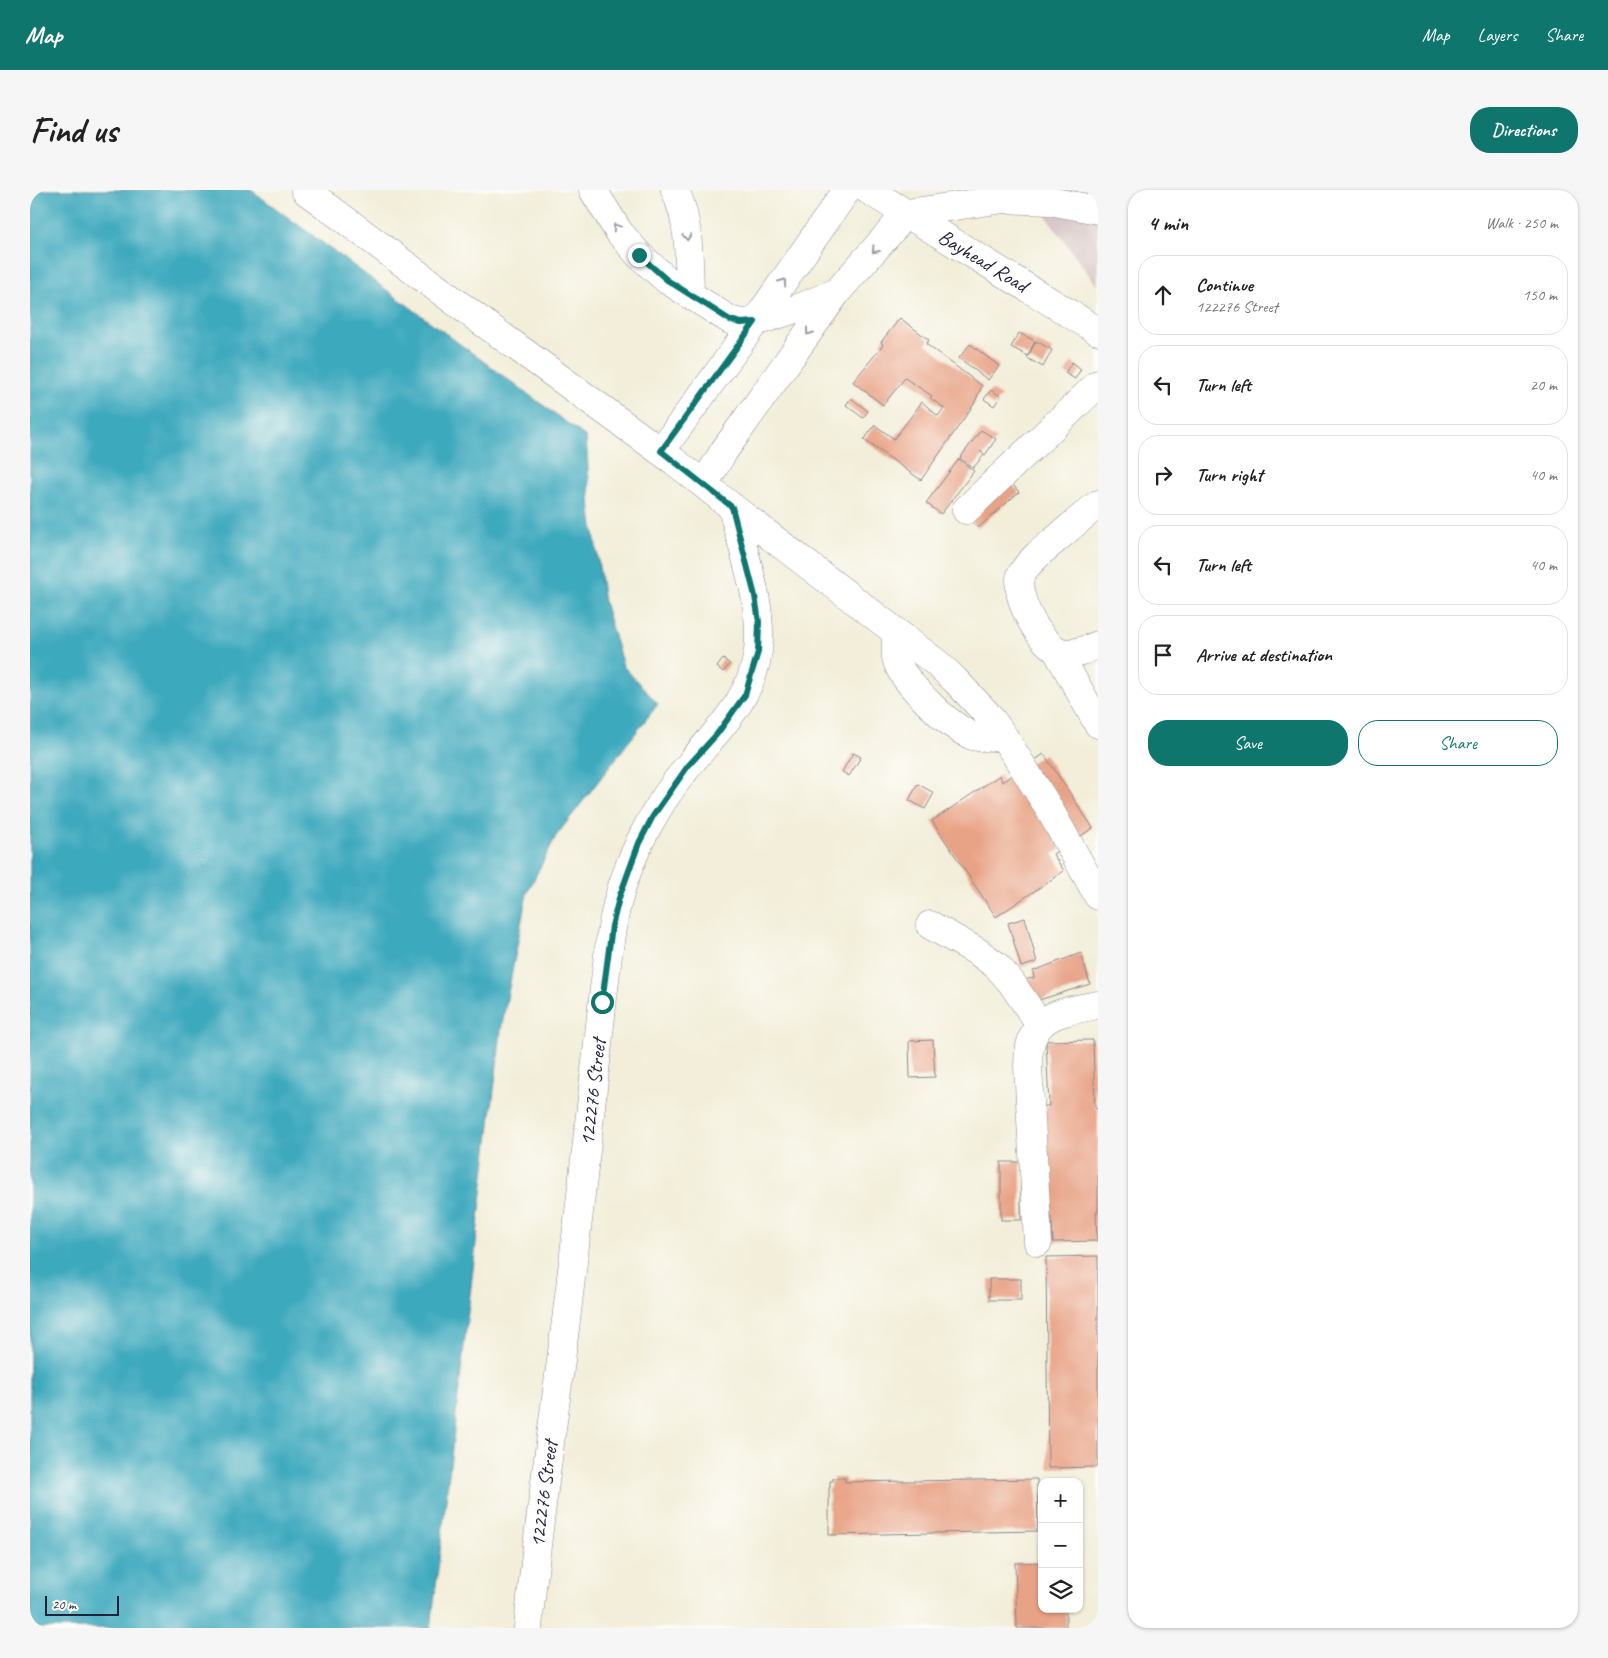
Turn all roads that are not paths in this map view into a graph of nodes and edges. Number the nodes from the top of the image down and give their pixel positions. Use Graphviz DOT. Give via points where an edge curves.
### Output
graph roads {
  1 [pos="305,190"];
  2 [pos="593,190"];
  3 [pos="675,190"];
  4 [pos="847,190"];
  5 [pos="868,190"];
  6 [pos="1098,210"];
  7 [pos="907,213"];
  8 [pos="837,292"];
  9 [pos="690,295"];
  10 [pos="755,322"];
  11 [pos="1098,331"];
  12 [pos="1098,384"];
  13 [pos="661,451"];
  14 [pos="704,484"];
  15 [pos="1098,504"];
  16 [pos="732,507"];
  17 [pos="966,510"];
  18 [pos="1098,644"];
  19 [pos="1057,651"];
  20 [pos="1098,724"];
  21 [pos="1098,896"];
  22 [pos="930,925"];
  23 [pos="1098,1005"];
  24 [pos="1040,1024"];
  25 [pos="1038,1242"];
  26 [pos="528,1628"];
  1 -- 13 [label="street"];
  9 -- 2 [label="street, one-way" via="639,255 619,232"];
  3 -- 9 [label="street, one-way" via="686,228"];
  10 -- 4 [label="street, one-way"];
  5 -- 7 [label="street, Bayhead Road"];
  6 -- 7 [label="street" via="1049,201 1004,199"];
  7 -- 8 [label="street, one-way"];
  7 -- 11 [label="street, Bayhead Road"];
  8 -- 10 [label="street"];
  8 -- 14 [label="street, one-way"];
  9 -- 10 [label="street" via="730,320"];
  10 -- 13 [label="street"];
  12 -- 17 [label="street"];
  13 -- 14 [label="street"];
  14 -- 16 [label="street"];
  15 -- 19 [label="street" via="1037,556 1021,574 1018,585 1028,616"];
  16 -- 21 [label="street" via="926,654 989,716 1047,805"];
  16 -- 26 [label="street, 122276 Street" via="755,596 759,622 758,652 745,695 653,816 627,874 612,926"];
  18 -- 19 [label="street" via="1085,650"];
  19 -- 20 [label="street"];
  22 -- 24 [label="street" via="996,966"];
  23 -- 24 [label="street" via="1061,1012"];
  24 -- 25 [label="street" via="1028,1053"];
}
